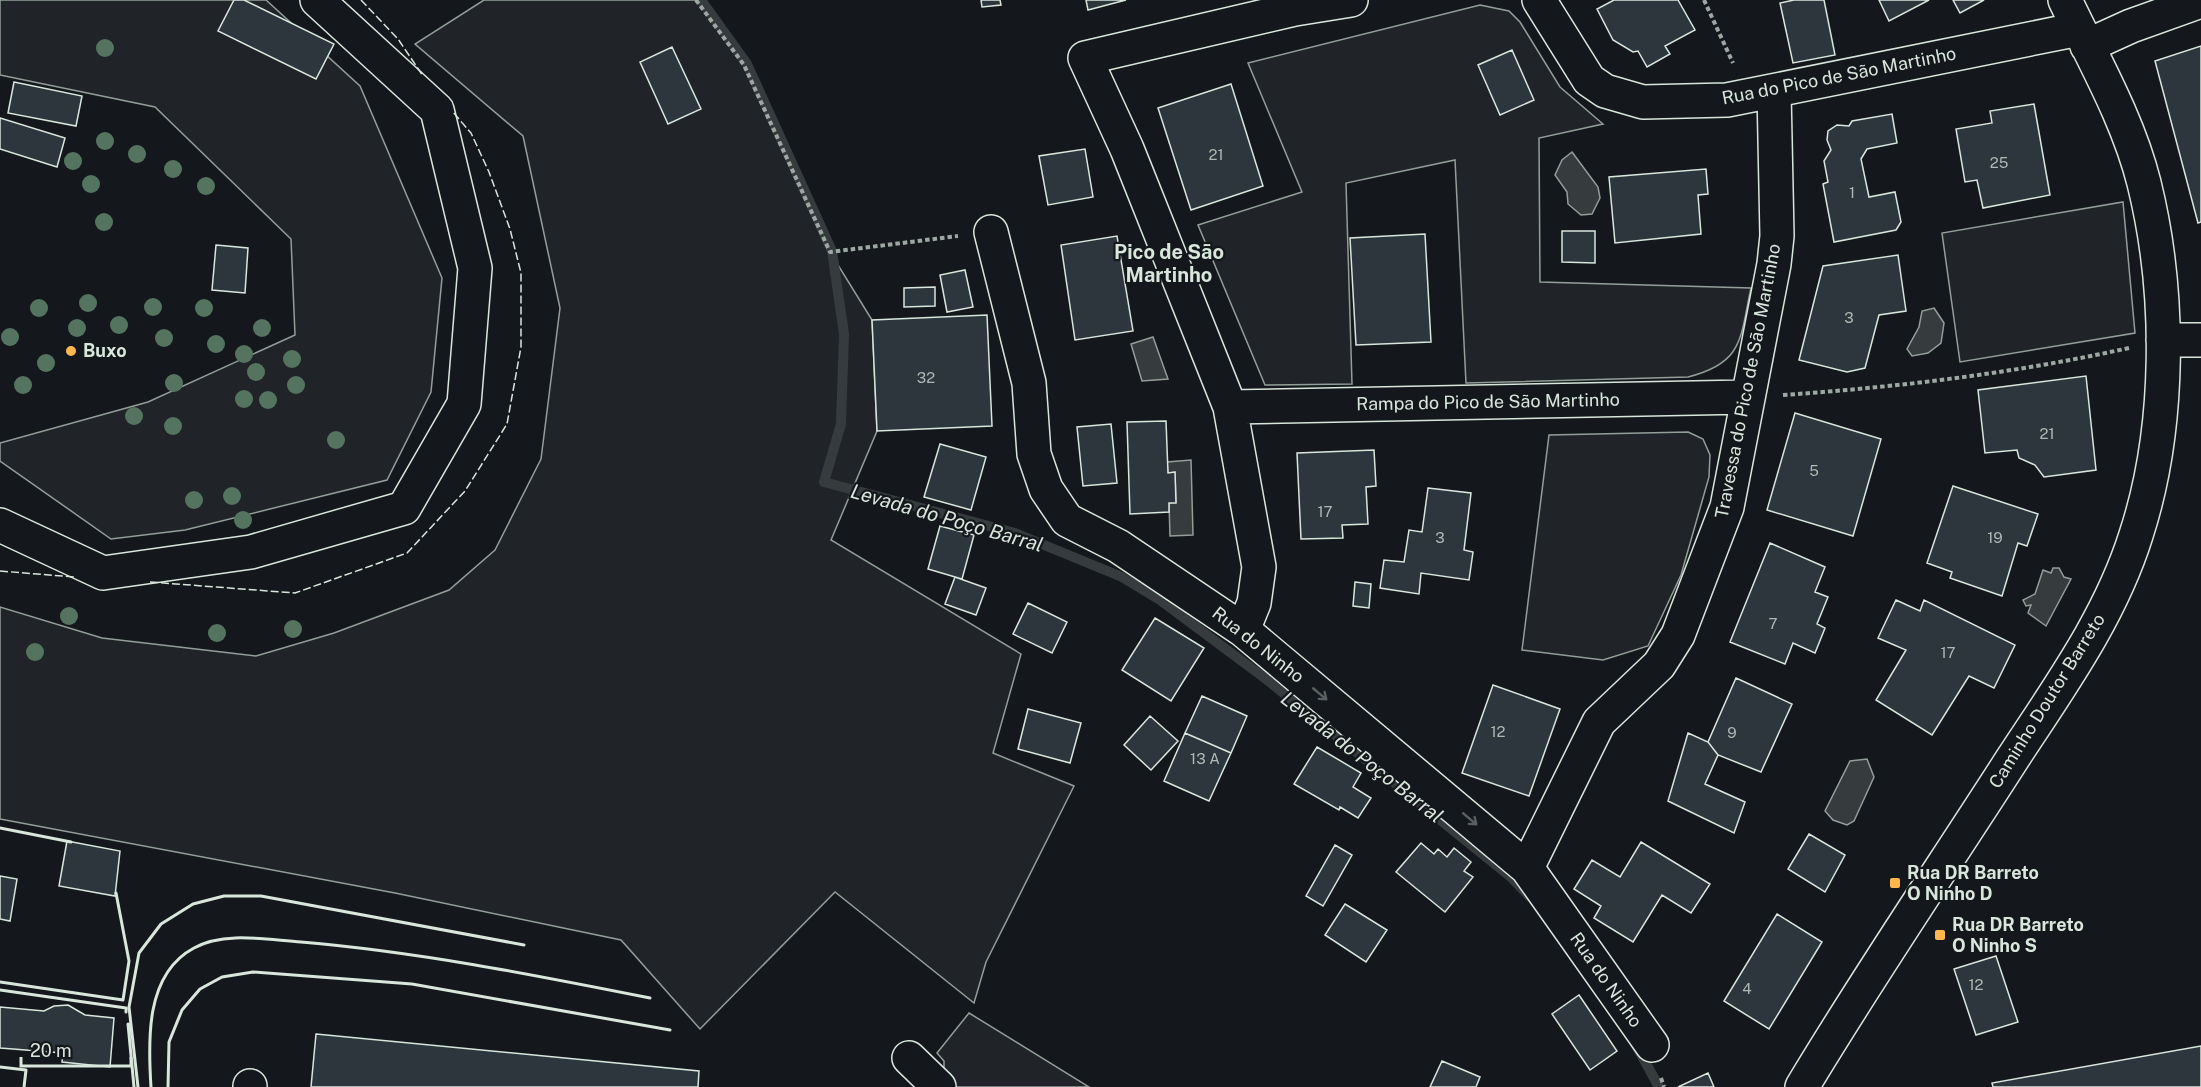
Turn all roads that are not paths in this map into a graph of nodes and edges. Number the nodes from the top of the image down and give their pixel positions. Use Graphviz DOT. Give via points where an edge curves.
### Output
graph roads {
  1 [pos="317,0"];
  2 [pos="1351,0"];
  3 [pos="1539,0"];
  4 [pos="2065,0"];
  5 [pos="2201,1"];
  6 [pos="2083,37"];
  7 [pos="1774,91"];
  8 [pos="991,232"];
  9 [pos="2201,340"];
  10 [pos="2151,343"];
  11 [pos="1761,396"];
  12 [pos="1230,407"];
  13 [pos="0,525"];
  14 [pos="1243,630"];
  15 [pos="1527,868"];
  16 [pos="1652,1046"];
  17 [pos="909,1058"];
  18 [pos="939,1087"];
  19 [pos="1802,1087"];
  1 -- 13 [label="street" via="437,110 476,268 464,404 404,508 251,552 103,573"];
  2 -- 12 [label="street" via="1295,9 1085,58 1127,149"];
  3 -- 7 [label="street, Rua do Pico de São Martinho" via="1589,80 1624,99 1665,103 1727,100"];
  4 -- 6 [label="street, Caminho Doutor Barreto"];
  5 -- 6 [label="street, Rua do Pico de São Martinho" via="2131,26"];
  6 -- 7 [label="street, Rua do Pico de São Martinho"];
  6 -- 10 [label="street, Caminho Doutor Barreto" via="2115,102 2144,181 2156,245"];
  7 -- 11 [label="street, Travessa do Pico de São Martinho" via="1777,236 1767,303"];
  8 -- 14 [label="street, Rua do Ninho" via="1029,383 1034,454 1046,489 1067,520 1118,546"];
  9 -- 10 [label="street"];
  10 -- 19 [label="street, Caminho Doutor Barreto" via="2159,438 2136,538 2102,615"];
  11 -- 12 [label="street, Rampa do Pico de São Martinho"];
  11 -- 15 [label="street, Travessa do Pico de São Martinho" via="1727,507 1678,635 1659,665 1599,722"];
  12 -- 14 [label="street" via="1259,567 1254,603"];
  14 -- 15 [label="street, Rua do Ninho, one-way"];
  15 -- 16 [label="street, Rua do Ninho"];
  17 -- 18 [label="street"];
}
